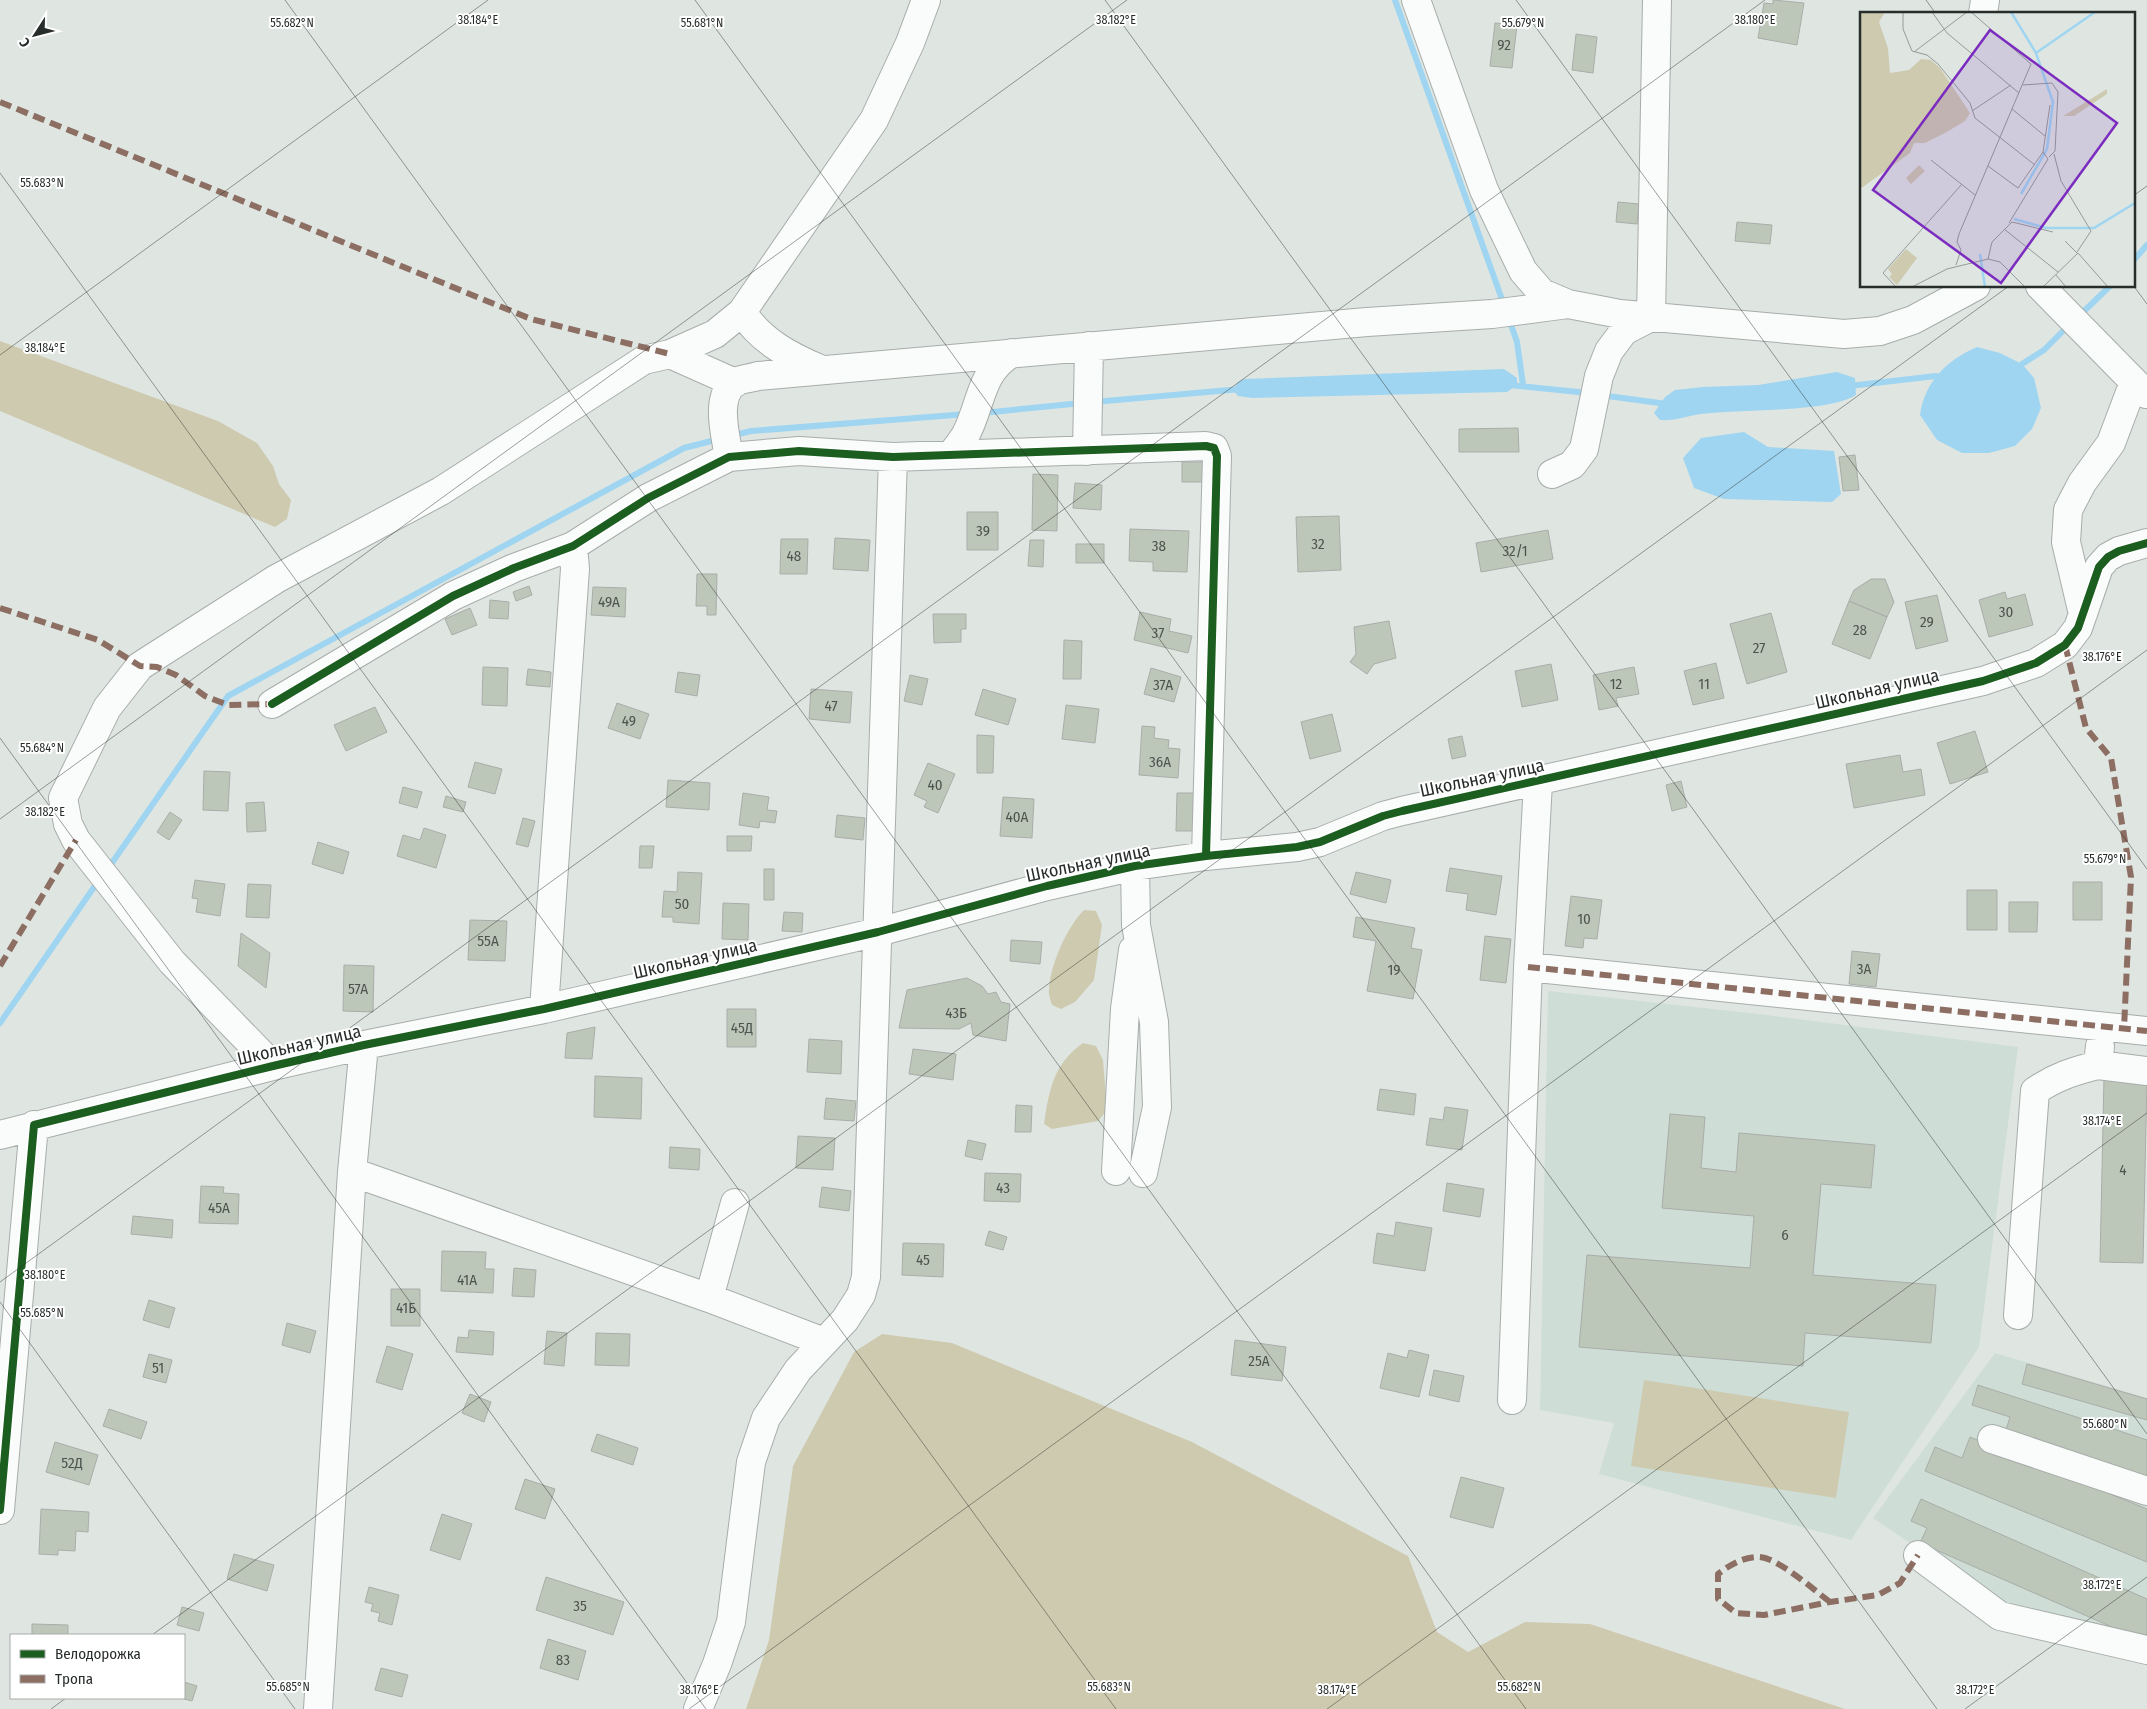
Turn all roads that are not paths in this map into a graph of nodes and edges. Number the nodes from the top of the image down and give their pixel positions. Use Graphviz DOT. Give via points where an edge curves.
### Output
graph roads {
  1 [pos="926,0"];
  2 [pos="1416,0"];
  3 [pos="1657,0"];
  4 [pos="1972,288"];
  5 [pos="2042,288"];
  6 [pos="1568,304"];
  7 [pos="742,312"];
  8 [pos="1651,317"];
  9 [pos="1089,346"];
  10 [pos="1012,353"];
  11 [pos="670,354"];
  12 [pos="822,370"];
  13 [pos="735,382"];
  14 [pos="2140,388"];
  15 [pos="1086,451"];
  16 [pos="952,455"];
  17 [pos="730,457"];
  18 [pos="893,457"];
  19 [pos="1552,474"];
  20 [pos="2147,544"];
  21 [pos="573,546"];
  22 [pos="2083,614"];
  23 [pos="272,704"];
  24 [pos="1538,782"];
  25 [pos="1206,856"];
  26 [pos="1135,866"];
  27 [pos="1136,925"];
  28 [pos="878,932"];
  29 [pos="1528,967"];
  30 [pos="544,1009"];
  31 [pos="2103,1027"];
  32 [pos="2147,1031"];
  33 [pos="364,1045"];
  34 [pos="2098,1065"];
  35 [pos="274,1066"];
  36 [pos="2147,1071"];
  37 [pos="34,1125"];
  38 [pos="0,1135"];
  39 [pos="1116,1170"];
  40 [pos="352,1172"];
  41 [pos="1144,1173"];
  42 [pos="735,1204"];
  43 [pos="709,1298"];
  44 [pos="2018,1315"];
  45 [pos="824,1342"];
  46 [pos="1512,1400"];
  47 [pos="1992,1439"];
  48 [pos="2147,1490"];
  49 [pos="0,1510"];
  50 [pos="1918,1555"];
  51 [pos="2147,1650"];
  52 [pos="318,1709"];
  53 [pos="698,1709"];
  1 -- 7 [label="street" via="874,120"];
  2 -- 6 [label="street" via="1484,190 1523,271 1542,293"];
  3 -- 8 [label="street"];
  4 -- 8 [label="street" via="1913,320 1880,331 1844,334"];
  5 -- 14 [label="street"];
  6 -- 8 [label="street"];
  6 -- 9 [label="street" via="1492,314"];
  7 -- 11 [label="street" via="714,334"];
  7 -- 12 [label="street" via="752,327 788,355"];
  8 -- 19 [label="street" via="1624,331 1609,352 1599,376 1584,448 1572,465"];
  9 -- 10 [label="street"];
  9 -- 15 [label="street"];
  10 -- 12 [label="street"];
  10 -- 16 [label="street" via="1000,360 990,373 965,436"];
  11 -- 13 [label="street"];
  11 -- 35 [label="street" via="644,360 441,492 276,579 140,666 107,708 62,798 68,824 76,840 172,962"];
  12 -- 13 [label="street" via="758,376"];
  13 -- 17 [label="street" via="726,395 722,414"];
  14 -- 22 [label="street" via="2111,443 2082,483 2068,510 2066,542"];
  15 -- 16 [label="street"];
  15 -- 25 [label="street" via="1206,446 1214,448 1217,456"];
  16 -- 18 [label="street"];
  17 -- 18 [label="street" via="799,451"];
  17 -- 21 [label="street" via="648,498"];
  18 -- 28 [label="street"];
  20 -- 22 [label="street, Школьная улица" via="2119,551 2099,566"];
  21 -- 23 [label="street" via="453,596"];
  21 -- 30 [label="street" via="575,569"];
  22 -- 24 [label="street, Школьная улица" via="2078,628 2065,645 2036,663 1983,681"];
  24 -- 25 [label="street, Школьная улица" via="1383,816 1320,842"];
  24 -- 29 [label="street"];
  25 -- 26 [label="street, Школьная улица"];
  26 -- 27 [label="street"];
  26 -- 28 [label="street, Школьная улица" via="1047,886"];
  27 -- 39 [label="street" via="1125,1009"];
  27 -- 41 [label="street" via="1154,1022 1157,1107"];
  28 -- 30 [label="street, Школьная улица"];
  28 -- 45 [label="street" via="866,1277 845,1320"];
  29 -- 31 [label="street"];
  29 -- 46 [label="street" via="1535,1083 1514,1110 1505,1261"];
  30 -- 33 [label="street, Школьная улица"];
  31 -- 32 [label="street"];
  31 -- 34 [label="street"];
  33 -- 35 [label="street, Школьная улица"];
  33 -- 40 [label="street"];
  34 -- 36 [label="street"];
  34 -- 44 [label="street" via="2050,1080 2035,1091"];
  35 -- 37 [label="street, Школьная улица"];
  37 -- 38 [label="street, Школьная улица"];
  37 -- 49 [label="street"];
  40 -- 43 [label="street"];
  40 -- 52 [label="street"];
  42 -- 43 [label="street"];
  43 -- 45 [label="street"];
  45 -- 53 [label="street" via="798,1370 766,1418 752,1462 731,1622"];
  47 -- 48 [label="street"];
  50 -- 51 [label="street" via="2000,1616"];
}
